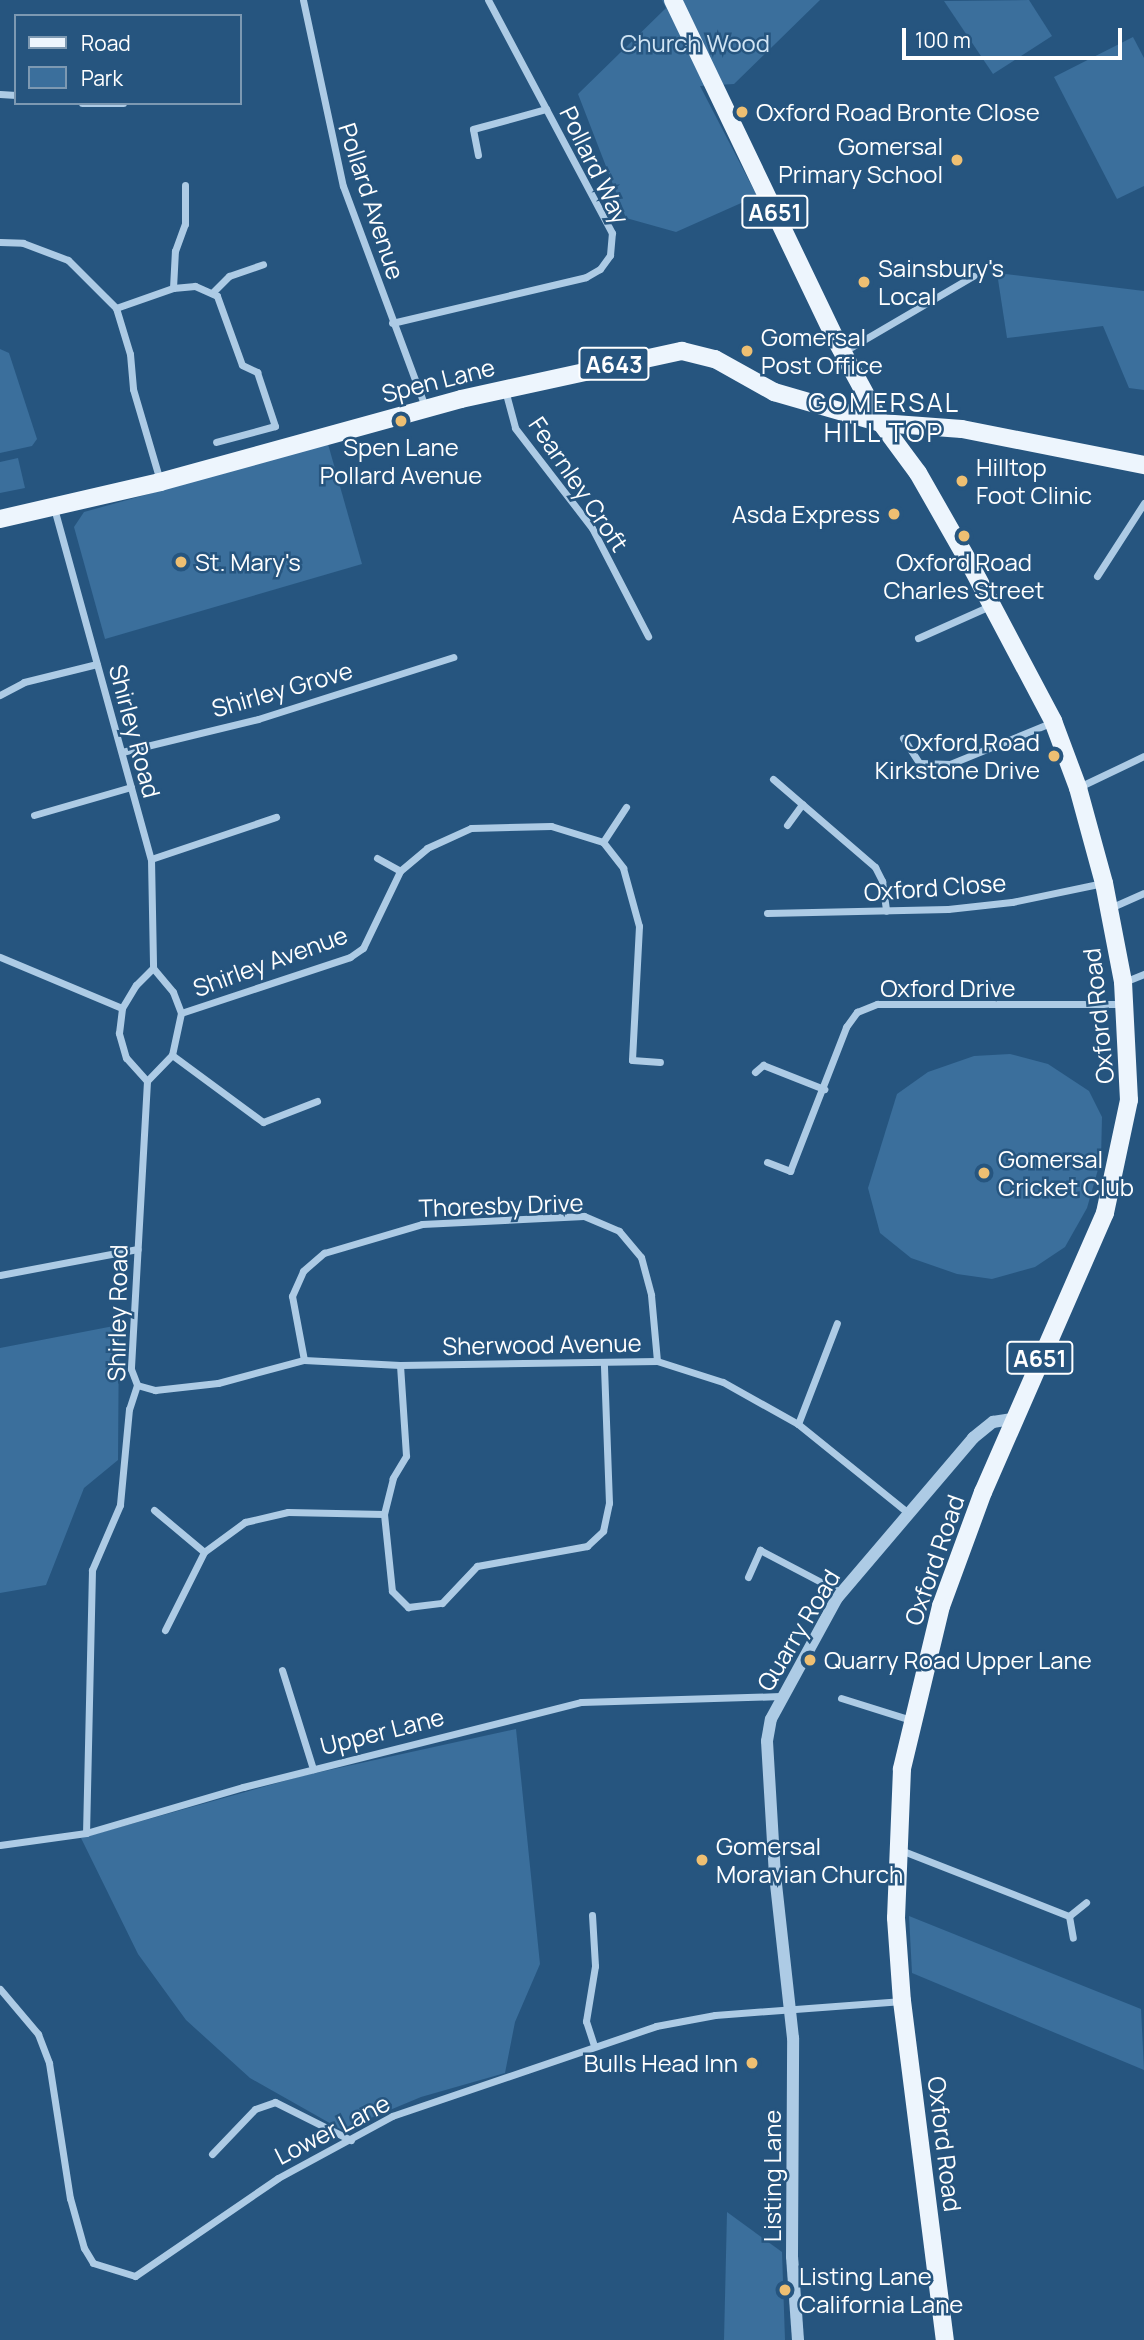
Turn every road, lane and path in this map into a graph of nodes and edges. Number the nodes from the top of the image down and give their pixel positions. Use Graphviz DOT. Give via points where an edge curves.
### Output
graph roads {
  1 [pos="303,0"];
  2 [pos="488,0"];
  3 [pos="673,0"];
  4 [pos="546,109"];
  5 [pos="478,155"];
  6 [pos="185,185"];
  7 [pos="0,242"];
  8 [pos="263,264"];
  9 [pos="973,276"];
  10 [pos="173,288"];
  11 [pos="212,293"];
  12 [pos="116,308"];
  13 [pos="392,323"];
  14 [pos="843,352"];
  15 [pos="505,388"];
  16 [pos="425,408"];
  17 [pos="881,423"];
  18 [pos="216,442"];
  19 [pos="1144,465"];
  20 [pos="160,482"];
  21 [pos="1144,503"];
  22 [pos="54,508"];
  23 [pos="0,519"];
  24 [pos="1097,576"];
  25 [pos="993,605"];
  26 [pos="648,636"];
  27 [pos="918,638"];
  28 [pos="453,657"];
  29 [pos="97,664"];
  30 [pos="0,695"];
  31 [pos="1054,721"];
  32 [pos="903,737"];
  33 [pos="121,752"];
  34 [pos="1144,756"];
  35 [pos="773,779"];
  36 [pos="131,787"];
  37 [pos="1078,788"];
  38 [pos="802,804"];
  39 [pos="626,807"];
  40 [pos="34,816"];
  41 [pos="276,817"];
  42 [pos="787,825"];
  43 [pos="603,842"];
  44 [pos="377,858"];
  45 [pos="150,859"];
  46 [pos="400,871"];
  47 [pos="1104,883"];
  48 [pos="1144,893"];
  49 [pos="1109,908"];
  50 [pos="886,911"];
  51 [pos="767,914"];
  52 [pos="0,957"];
  53 [pos="153,968"];
  54 [pos="1144,974"];
  55 [pos="1123,982"];
  56 [pos="1125,1004"];
  57 [pos="121,1008"];
  58 [pos="181,1013"];
  59 [pos="172,1055"];
  60 [pos="761,1055"];
  61 [pos="660,1062"];
  62 [pos="762,1065"];
  63 [pos="755,1072"];
  64 [pos="147,1081"];
  65 [pos="824,1089"];
  66 [pos="317,1101"];
  67 [pos="767,1162"];
  68 [pos="138,1250"];
  69 [pos="0,1275"];
  70 [pos="837,1323"];
  71 [pos="304,1360"];
  72 [pos="657,1361"];
  73 [pos="400,1365"];
  74 [pos="604,1365"];
  75 [pos="137,1385"];
  76 [pos="1011,1419"];
  77 [pos="798,1424"];
  78 [pos="154,1510"];
  79 [pos="907,1512"];
  80 [pos="384,1514"];
  81 [pos="204,1552"];
  82 [pos="748,1577"];
  83 [pos="842,1593"];
  84 [pos="164,1630"];
  85 [pos="282,1670"];
  86 [pos="780,1696"];
  87 [pos="841,1698"];
  88 [pos="911,1720"];
  89 [pos="313,1769"];
  90 [pos="86,1833"];
  91 [pos="0,1845"];
  92 [pos="897,1849"];
  93 [pos="1086,1902"];
  94 [pos="592,1915"];
  95 [pos="1069,1916"];
  96 [pos="1073,1938"];
  97 [pos="0,1989"];
  98 [pos="902,2001"];
  99 [pos="791,2011"];
  100 [pos="594,2045"];
  101 [pos="351,2140"];
  102 [pos="212,2154"];
  103 [pos="797,2340"];
  104 [pos="945,2340"];
  1 -- 13 [label="street, Pollard Avenue" via="343,186"];
  2 -- 4 [label="street, Pollard Way"];
  3 -- 14 [label="main road, Oxford Road / A651"];
  4 -- 5 [label="street" via="473,129"];
  4 -- 13 [label="street, Pollard Way" via="612,233 610,255 600,269 586,277"];
  6 -- 10 [label="street" via="185,224 175,251"];
  7 -- 12 [label="street" via="23,243 68,260"];
  8 -- 11 [label="street" via="229,276"];
  9 -- 14 [label="street"];
  10 -- 11 [label="street" via="195,286"];
  10 -- 12 [label="street"];
  11 -- 18 [label="street" via="242,365 257,372 275,426"];
  12 -- 20 [label="street"];
  13 -- 16 [label="street, Pollard Avenue"];
  14 -- 17 [label="main road, Oxford Road / A651"];
  15 -- 16 [label="main road, Spen Lane / A643"];
  15 -- 17 [label="main road, Spen Lane / A643" via="667,352 692,351 774,392"];
  15 -- 26 [label="street, Fearnley Croft" via="515,428 592,528"];
  16 -- 20 [label="main road, Spen Lane / A643"];
  17 -- 19 [label="main road, A643" via="962,429"];
  17 -- 25 [label="main road, Oxford Road / A651" via="918,473"];
  20 -- 22 [label="main road, Spen Lane / A643"];
  21 -- 24 [label="street"];
  22 -- 23 [label="main road, Spen Lane / A643"];
  22 -- 29 [label="street, Shirley Road"];
  25 -- 27 [label="street"];
  25 -- 31 [label="main road, Oxford Road / A651"];
  28 -- 33 [label="street, Shirley Grove" via="258,719"];
  29 -- 30 [label="street" via="24,682"];
  29 -- 33 [label="street, Shirley Road"];
  31 -- 32 [label="street" via="950,764 919,763"];
  31 -- 37 [label="main road, Oxford Road / A651"];
  33 -- 36 [label="street, Shirley Road"];
  34 -- 37 [label="street"];
  35 -- 38 [label="street"];
  36 -- 40 [label="street"];
  36 -- 45 [label="street, Shirley Road"];
  37 -- 47 [label="main road, Oxford Road / A651"];
  38 -- 42 [label="street"];
  38 -- 50 [label="street" via="875,867"];
  39 -- 43 [label="street"];
  41 -- 45 [label="street"];
  43 -- 46 [label="street, Shirley Avenue" via="551,827 471,828 427,848"];
  43 -- 61 [label="street" via="623,868 639,926 632,1059"];
  44 -- 46 [label="street"];
  45 -- 53 [label="street, Shirley Road"];
  46 -- 58 [label="street, Shirley Avenue" via="363,948 350,957"];
  47 -- 49 [label="main road, Oxford Road / A651"];
  47 -- 50 [label="street, Oxford Close" via="1002,904"];
  48 -- 49 [label="street"];
  49 -- 55 [label="main road, Oxford Road / A651"];
  50 -- 51 [label="street, Oxford Close"];
  52 -- 57 [label="street"];
  53 -- 57 [label="street"];
  53 -- 58 [label="street" via="173,992"];
  54 -- 55 [label="street"];
  55 -- 56 [label="main road, Oxford Road / A651"];
  56 -- 65 [label="street, Oxford Drive" via="877,1004 858,1012 846,1027"];
  56 -- 76 [label="main road, Oxford Road / A651" via="1133,1100 1095,1243"];
  57 -- 64 [label="street" via="119,1033 126,1058"];
  58 -- 59 [label="street"];
  59 -- 64 [label="street"];
  59 -- 66 [label="street" via="263,1122"];
  60 -- 62 [label="street"];
  62 -- 63 [label="street"];
  62 -- 65 [label="street"];
  64 -- 68 [label="street, Shirley Road"];
  65 -- 67 [label="street, Oxford Drive" via="790,1171"];
  68 -- 69 [label="street"];
  68 -- 75 [label="street, Shirley Road" via="131,1369"];
  70 -- 77 [label="street"];
  71 -- 72 [label="street, Thoresby Drive" via="292,1296 303,1271 324,1253 422,1224 584,1216 619,1231 641,1257 651,1295"];
  71 -- 73 [label="street, Sherwood Avenue"];
  71 -- 75 [label="street, Sherwood Avenue" via="218,1384 155,1390"];
  72 -- 74 [label="street, Sherwood Avenue"];
  72 -- 77 [label="street, Sherwood Avenue" via="723,1381"];
  73 -- 74 [label="street, Sherwood Avenue"];
  73 -- 80 [label="street" via="406,1456 393,1478"];
  74 -- 80 [label="street" via="609,1503 603,1531 587,1546 477,1566 442,1603 408,1607 392,1591"];
  75 -- 90 [label="street, Shirley Road" via="129,1409 120,1505 92,1570"];
  76 -- 79 [label="street, Quarry Road" via="993,1422 973,1438"];
  76 -- 88 [label="main road, Oxford Road / A651" via="941,1606"];
  77 -- 79 [label="street, Sherwood Avenue"];
  78 -- 81 [label="street"];
  79 -- 83 [label="street, Quarry Road"];
  80 -- 81 [label="street" via="288,1512 245,1522"];
  81 -- 84 [label="street"];
  82 -- 83 [label="street" via="760,1550"];
  83 -- 86 [label="street, Quarry Road"];
  85 -- 89 [label="street"];
  86 -- 89 [label="street, Upper Lane" via="581,1702"];
  86 -- 99 [label="street, Quarry Road" via="767,1741 775,1876"];
  87 -- 88 [label="street"];
  88 -- 92 [label="main road, Oxford Road / A651"];
  89 -- 90 [label="street, Upper Lane"];
  90 -- 91 [label="street, Upper Lane"];
  92 -- 95 [label="street"];
  92 -- 98 [label="main road, Oxford Road / A651"];
  93 -- 95 [label="street"];
  94 -- 100 [label="street" via="595,1966 586,2021"];
  95 -- 96 [label="street"];
  97 -- 101 [label="street, Lower Lane" via="38,2034 49,2063 70,2198 93,2263 135,2276 148,2272 187,2238 278,2178"];
  98 -- 99 [label="street, Lower Lane"];
  98 -- 104 [label="main road, Oxford Road / A651"];
  99 -- 100 [label="street, Lower Lane" via="715,2015"];
  99 -- 103 [label="street, Listing Lane"];
  100 -- 101 [label="street, Lower Lane" via="392,2116"];
  101 -- 102 [label="street" via="275,2102 255,2109"];
}
